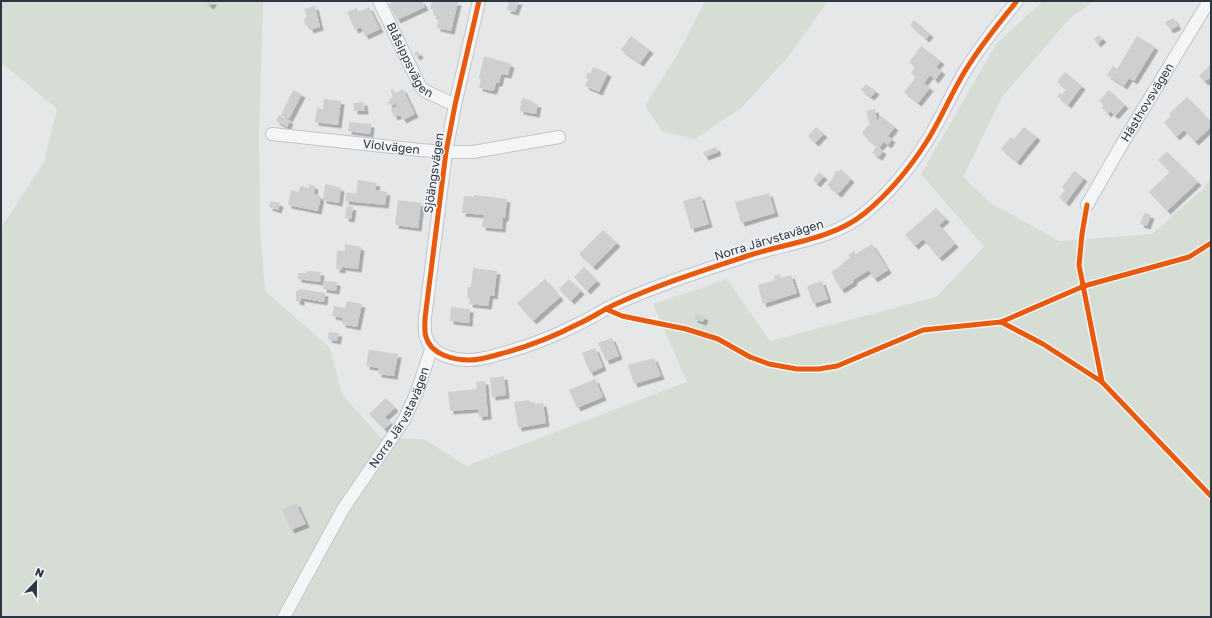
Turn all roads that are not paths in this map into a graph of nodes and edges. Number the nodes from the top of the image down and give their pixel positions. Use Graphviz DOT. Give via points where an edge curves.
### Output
graph roads {
  1 [pos="379,1"];
  2 [pos="479,1"];
  3 [pos="1018,1"];
  4 [pos="1209,1"];
  5 [pos="455,105"];
  6 [pos="272,134"];
  7 [pos="558,137"];
  8 [pos="446,152"];
  9 [pos="1087,205"];
  10 [pos="432,347"];
  11 [pos="284,617"];
  1 -- 5 [label="street, Blåsippsvägen" via="420,86 425,91"];
  2 -- 5 [label="street, Sjöängsvägen"];
  3 -- 10 [label="street, Norra Järvstavägen" via="992,30 972,60 927,141 906,171 877,202 852,223 828,234 752,254 675,280 619,302 579,324 514,351 483,359 458,360 443,356"];
  4 -- 9 [label="street, Hästhovsvägen"];
  5 -- 8 [label="street, Sjöängsvägen"];
  6 -- 8 [label="street, Violvägen"];
  7 -- 8 [label="street, Violvägen" via="473,152"];
  8 -- 10 [label="street, Sjöängsvägen" via="425,318 426,338"];
  10 -- 11 [label="street, Norra Järvstavägen" via="417,392 404,420 343,509"];
}
